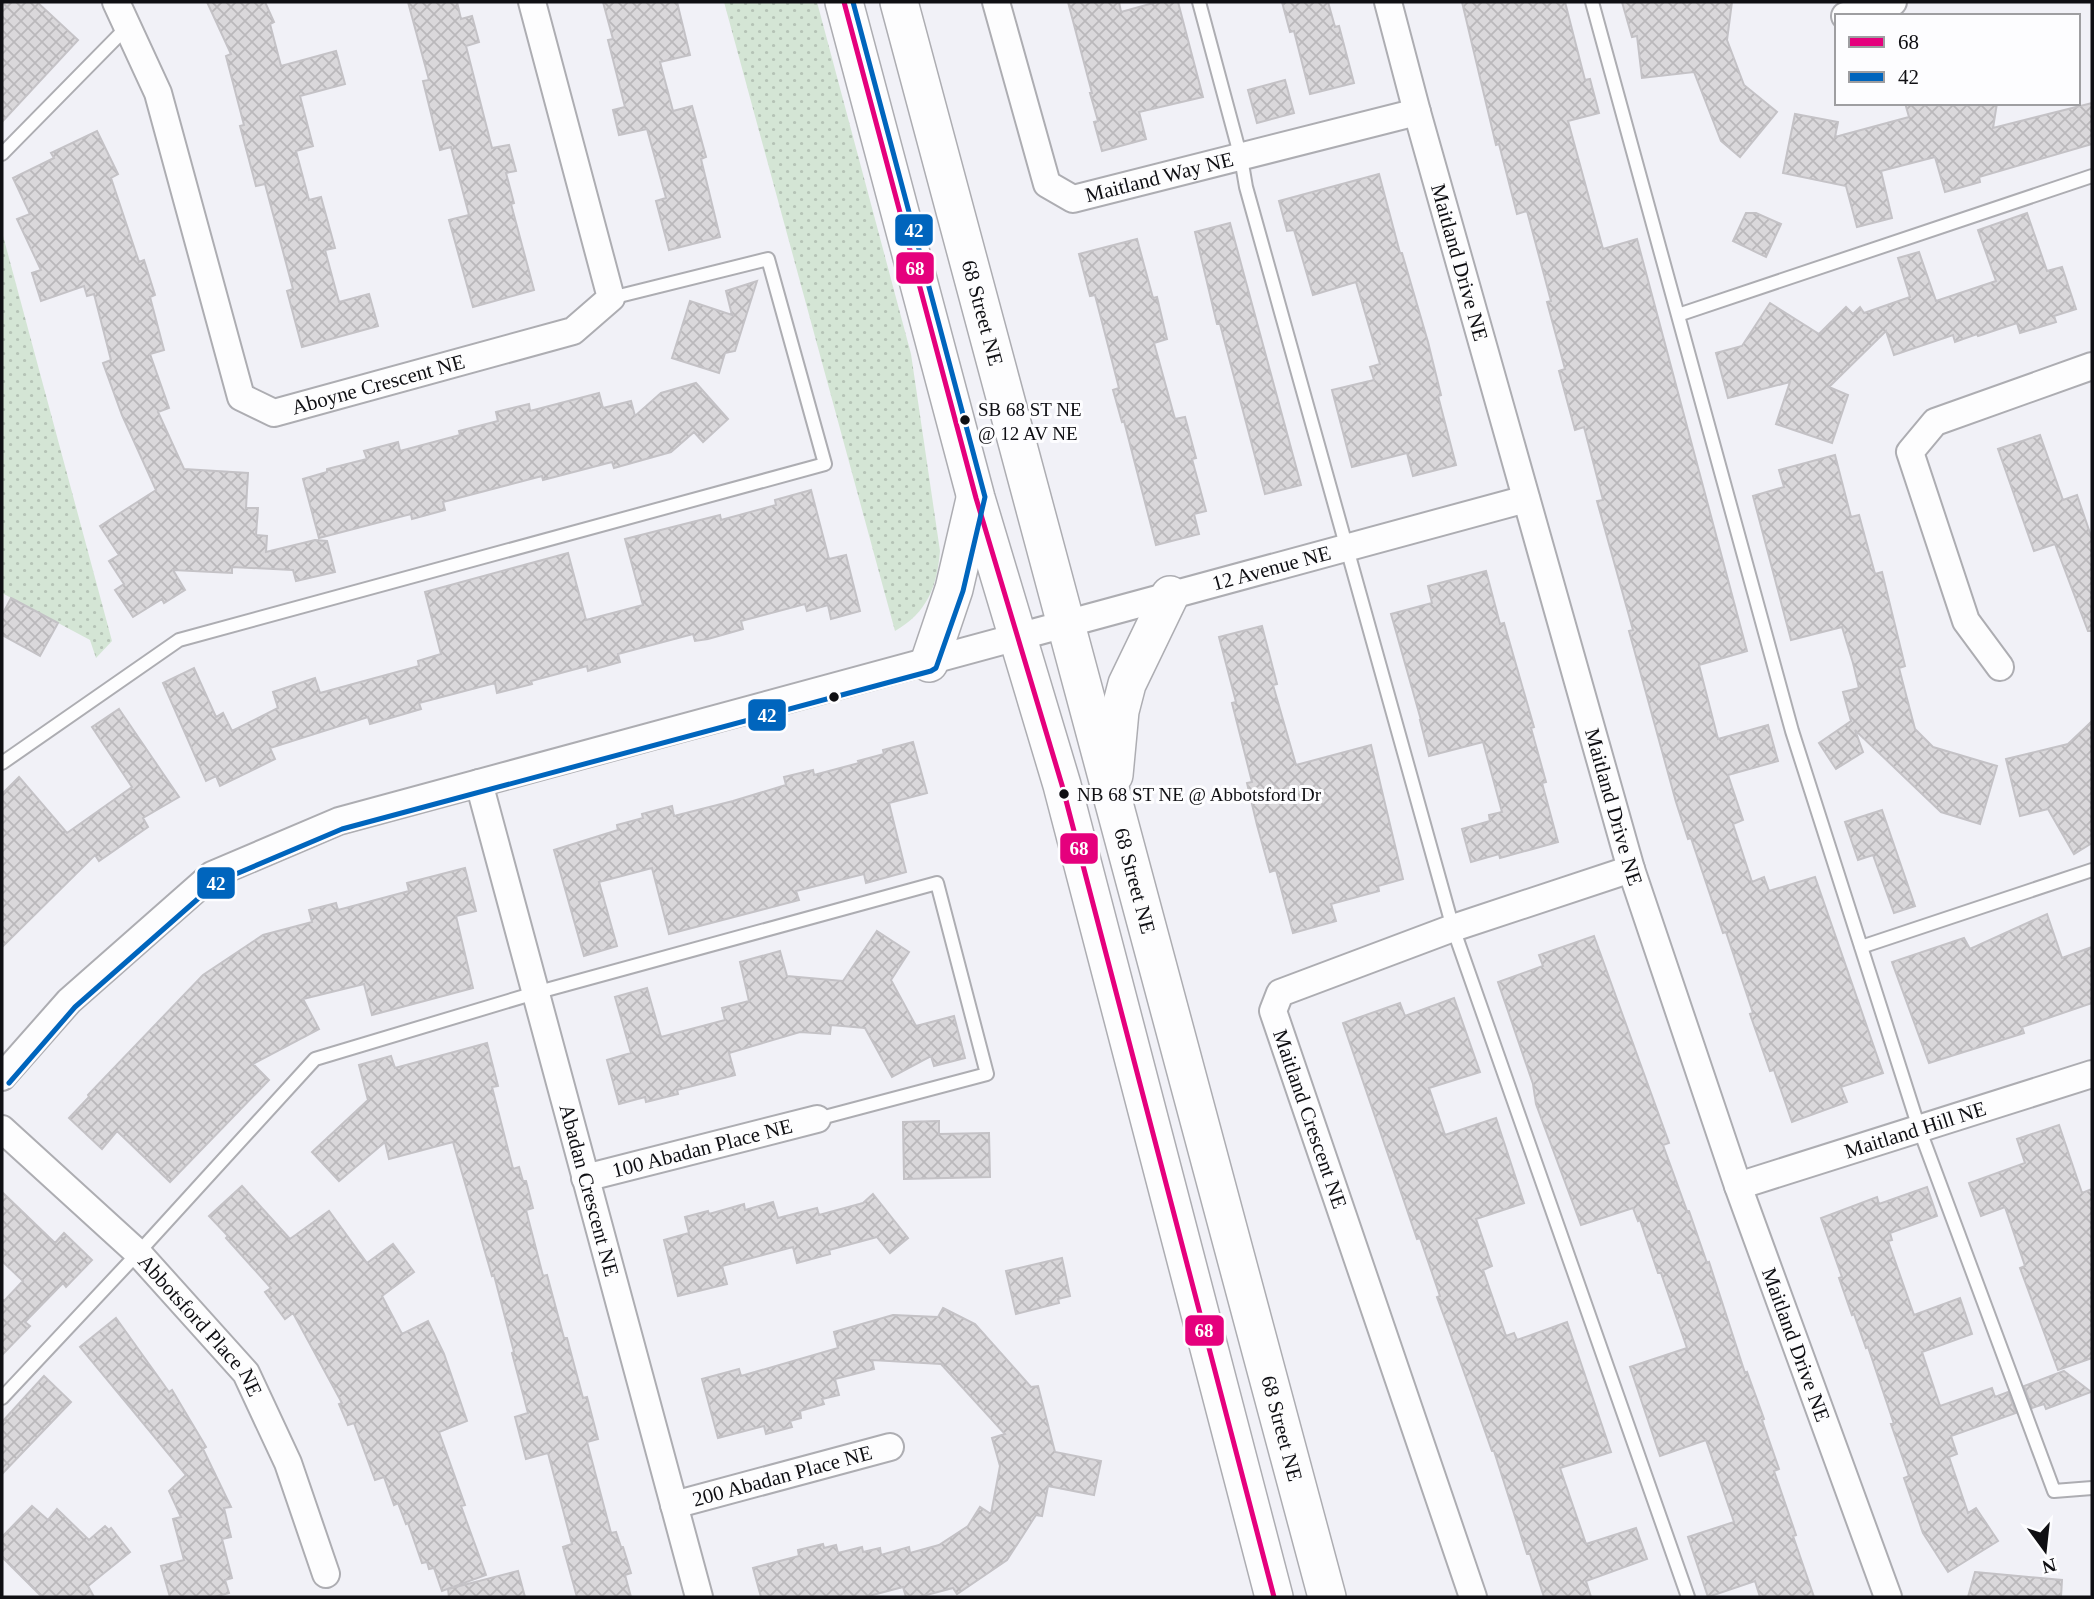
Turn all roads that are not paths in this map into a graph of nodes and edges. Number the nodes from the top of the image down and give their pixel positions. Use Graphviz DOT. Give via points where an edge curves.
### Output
graph roads {
  1 [pos="116,2"];
  2 [pos="532,2"];
  3 [pos="844,2"];
  4 [pos="899,2"];
  5 [pos="996,2"];
  6 [pos="1199,2"];
  7 [pos="1388,2"];
  8 [pos="1592,2"];
  9 [pos="1893,2"];
  10 [pos="1851,14"];
  11 [pos="128,26"];
  12 [pos="1417,112"];
  13 [pos="2,154"];
  14 [pos="1241,158"];
  15 [pos="2092,176"];
  16 [pos="611,298"];
  17 [pos="1678,315"];
  18 [pos="2092,366"];
  19 [pos="976,498"];
  20 [pos="1526,499"];
  21 [pos="1347,548"];
  22 [pos="1170,595"];
  23 [pos="1065,624"];
  24 [pos="1017,639"];
  25 [pos="929,663"];
  26 [pos="2000,667"];
  27 [pos="2,763"];
  28 [pos="479,783"];
  29 [pos="1112,797"];
  30 [pos="1631,869"];
  31 [pos="2092,870"];
  32 [pos="1453,928"];
  33 [pos="1861,947"];
  34 [pos="535,993"];
  35 [pos="2092,1074"];
  36 [pos="2,1077"];
  37 [pos="817,1119"];
  38 [pos="1919,1128"];
  39 [pos="2,1129"];
  40 [pos="585,1178"];
  41 [pos="1738,1186"];
  42 [pos="138,1253"];
  43 [pos="2,1398"];
  44 [pos="890,1447"];
  45 [pos="2092,1488"];
  46 [pos="674,1505"];
  47 [pos="326,1574"];
  48 [pos="699,1597"];
  49 [pos="1274,1597"];
  50 [pos="1327,1597"];
  51 [pos="1473,1597"];
  52 [pos="1688,1597"];
  53 [pos="1888,1597"];
  1 -- 11 [label="street, Aboyne Crescent NE"];
  2 -- 16 [label="street"];
  3 -- 19 [label="main road"];
  4 -- 23 [label="main road, 68 Street NE"];
  5 -- 14 [label="street, Maitland Way NE" via="1046,184 1073,199"];
  6 -- 14 [label="lane"];
  7 -- 12 [label="street, Maitland Drive NE"];
  8 -- 17 [label="lane"];
  9 -- 10 [label="street"];
  11 -- 13 [label="lane"];
  11 -- 16 [label="street, Aboyne Crescent NE" via="158,93 241,397 274,413 573,331"];
  12 -- 14 [label="street, Maitland Way NE"];
  12 -- 20 [label="street, Maitland Drive NE"];
  14 -- 21 [label="lane"];
  15 -- 17 [label="lane"];
  16 -- 27 [label="lane" via="768,259 825,464 179,640"];
  17 -- 33 [label="lane" via="1792,731"];
  18 -- 26 [label="street" via="1935,422 1910,452 1966,621"];
  19 -- 24 [label="main road"];
  19 -- 25 [label="main road" via="954,589"];
  20 -- 21 [label="street, 12 Avenue NE"];
  20 -- 30 [label="street, Maitland Drive NE"];
  21 -- 22 [label="street, 12 Avenue NE"];
  21 -- 32 [label="lane"];
  22 -- 23 [label="street, 12 Avenue NE"];
  22 -- 29 [label="main road" via="1127,684 1120,710"];
  23 -- 24 [label="street, 12 Avenue NE"];
  23 -- 29 [label="main road, 68 Street NE"];
  24 -- 25 [label="street, 12 Avenue NE"];
  24 -- 49 [label="main road" via="1062,785"];
  25 -- 28 [label="street, 12 Avenue NE"];
  28 -- 34 [label="street, Abadan Crescent NE"];
  28 -- 36 [label="street, 12 Avenue NE" via="339,821 212,875 69,1001"];
  29 -- 50 [label="main road, 68 Street NE"];
  30 -- 32 [label="street, Maitland Crescent NE"];
  30 -- 41 [label="street, Maitland Drive NE"];
  31 -- 33 [label="lane"];
  32 -- 51 [label="street, Maitland Crescent NE" via="1280,993 1273,1011"];
  32 -- 52 [label="lane"];
  33 -- 38 [label="lane"];
  34 -- 37 [label="lane" via="937,883 987,1074"];
  34 -- 40 [label="street, Abadan Crescent NE"];
  34 -- 42 [label="lane" via="314,1059"];
  35 -- 38 [label="street, Maitland Hill NE"];
  37 -- 40 [label="street, 100 Abadan Place NE"];
  38 -- 41 [label="street, Maitland Hill NE"];
  38 -- 45 [label="lane" via="2054,1491"];
  39 -- 42 [label="street, Abbotsford Place NE"];
  40 -- 46 [label="street, Abadan Crescent NE"];
  41 -- 53 [label="street, Maitland Drive NE"];
  42 -- 43 [label="lane"];
  42 -- 47 [label="street, Abbotsford Place NE" via="246,1373 288,1463"];
  44 -- 46 [label="street, 200 Abadan Place NE"];
  46 -- 48 [label="street, Abadan Crescent NE"];
}
